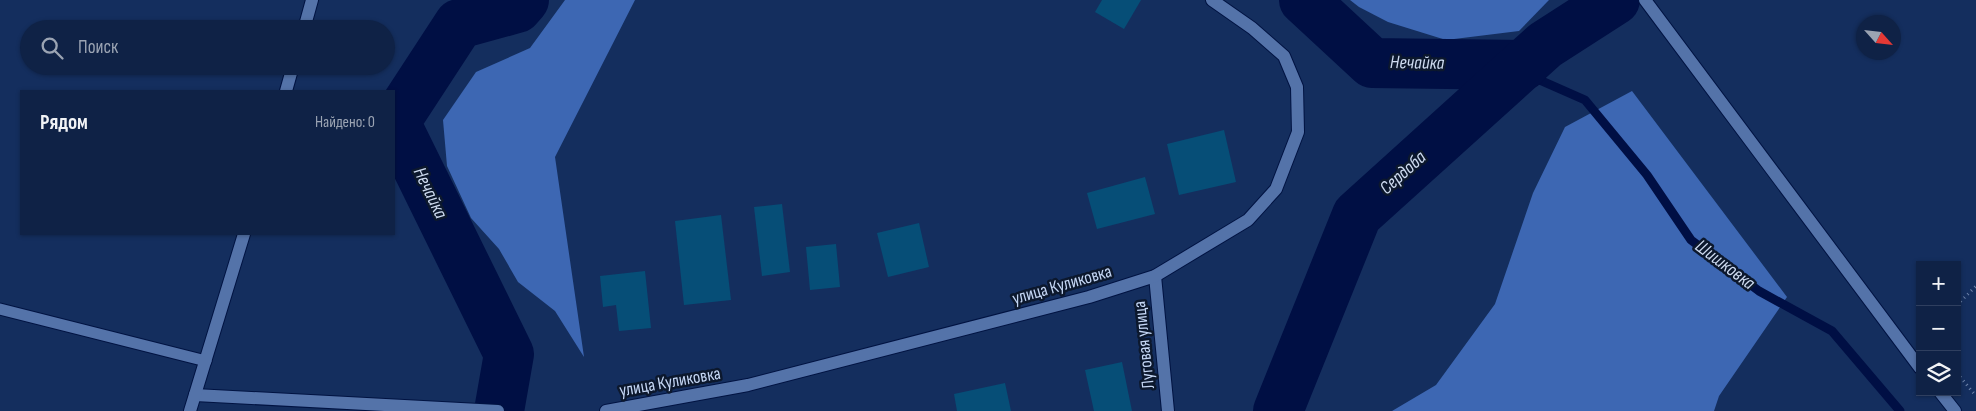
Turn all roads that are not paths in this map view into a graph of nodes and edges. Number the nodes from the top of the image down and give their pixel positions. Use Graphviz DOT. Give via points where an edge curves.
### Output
graph roads {
  1 [pos="312,0"];
  2 [pos="1212,0"];
  3 [pos="1645,0"];
  4 [pos="306,20"];
  5 [pos="290,75"];
  6 [pos="286,90"];
  7 [pos="244,235"];
  8 [pos="1155,276"];
  9 [pos="0,308"];
  10 [pos="206,361"];
  11 [pos="1916,363"];
  12 [pos="195,395"];
  13 [pos="1943,396"];
  14 [pos="190,411"];
  15 [pos="498,411"];
  16 [pos="606,411"];
  17 [pos="1168,411"];
  18 [pos="1955,411"];
  1 -- 4 [label="street"];
  2 -- 8 [label="street, улица Куликовка" via="1284,56 1297,87 1298,132 1276,189 1248,220"];
  3 -- 11 [label="street"];
  5 -- 6 [label="street"];
  7 -- 10 [label="street"];
  8 -- 16 [label="street, улица Куликовка" via="1089,298 748,386"];
  8 -- 17 [label="street, Луговая улица"];
  9 -- 10 [label="lane"];
  10 -- 12 [label="street"];
  12 -- 14 [label="street"];
  12 -- 15 [label="street"];
  13 -- 18 [label="street"];
}
